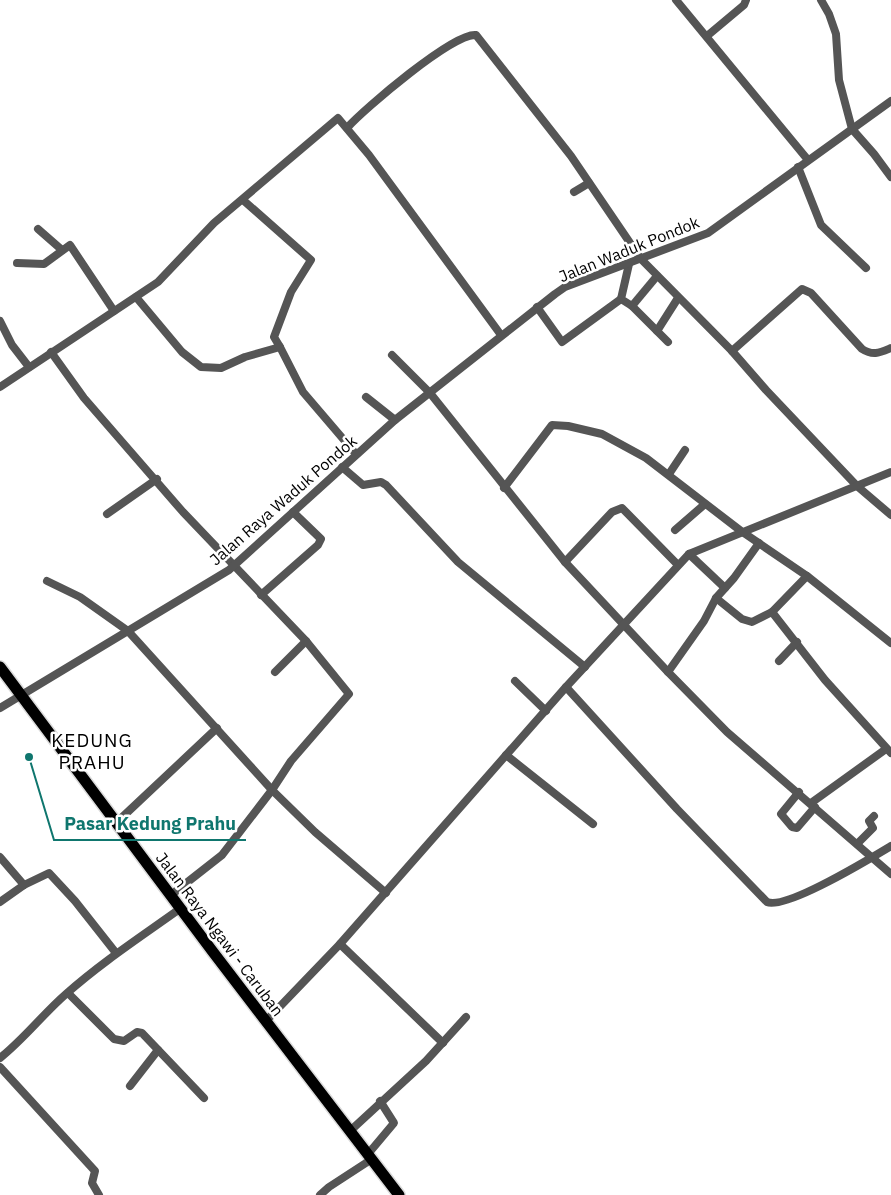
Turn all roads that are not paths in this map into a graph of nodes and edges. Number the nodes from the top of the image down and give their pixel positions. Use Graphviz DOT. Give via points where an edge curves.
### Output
graph roads {
  1 [pos="676,0"];
  2 [pos="746,0"];
  3 [pos="820,0"];
  4 [pos="707,36"];
  5 [pos="891,101"];
  6 [pos="347,128"];
  7 [pos="852,130"];
  8 [pos="808,160"];
  9 [pos="798,167"];
  10 [pos="891,177"];
  11 [pos="589,183"];
  12 [pos="574,192"];
  13 [pos="243,200"];
  14 [pos="38,229"];
  15 [pos="62,250"];
  16 [pos="641,258"];
  17 [pos="17,263"];
  18 [pos="629,264"];
  19 [pos="866,268"];
  20 [pos="657,276"];
  21 [pos="136,297"];
  22 [pos="678,298"];
  23 [pos="621,300"];
  24 [pos="632,306"];
  25 [pos="537,307"];
  26 [pos="114,312"];
  27 [pos="0,322"];
  28 [pos="657,331"];
  29 [pos="501,335"];
  30 [pos="668,342"];
  31 [pos="280,347"];
  32 [pos="891,348"];
  33 [pos="732,351"];
  34 [pos="51,352"];
  35 [pos="392,355"];
  36 [pos="29,367"];
  37 [pos="0,387"];
  38 [pos="430,393"];
  39 [pos="366,397"];
  40 [pos="395,420"];
  41 [pos="685,450"];
  42 [pos="356,454"];
  43 [pos="342,467"];
  44 [pos="891,472"];
  45 [pos="668,474"];
  46 [pos="156,480"];
  47 [pos="858,486"];
  48 [pos="504,488"];
  49 [pos="705,504"];
  50 [pos="293,512"];
  51 [pos="107,514"];
  52 [pos="891,515"];
  53 [pos="674,530"];
  54 [pos="741,531"];
  55 [pos="759,543"];
  56 [pos="689,554"];
  57 [pos="565,562"];
  58 [pos="677,564"];
  59 [pos="234,565"];
  60 [pos="807,576"];
  61 [pos="47,581"];
  62 [pos="725,588"];
  63 [pos="261,595"];
  64 [pos="716,598"];
  65 [pos="772,612"];
  66 [pos="623,624"];
  67 [pos="128,631"];
  68 [pos="306,641"];
  69 [pos="797,642"];
  70 [pos="891,643"];
  71 [pos="779,662"];
  72 [pos="0,667"];
  73 [pos="585,667"];
  74 [pos="275,672"];
  75 [pos="668,672"];
  76 [pos="515,680"];
  77 [pos="566,687"];
  78 [pos="20,696"];
  79 [pos="0,708"];
  80 [pos="546,711"];
  81 [pos="218,728"];
  82 [pos="888,751"];
  83 [pos="506,755"];
  84 [pos="272,790"];
  85 [pos="799,792"];
  86 [pos="813,805"];
  87 [pos="874,816"];
  88 [pos="116,823"];
  89 [pos="593,824"];
  90 [pos="858,843"];
  91 [pos="891,846"];
  92 [pos="0,857"];
  93 [pos="872,857"];
  94 [pos="891,874"];
  95 [pos="24,884"];
  96 [pos="386,893"];
  97 [pos="171,895"];
  98 [pos="0,902"];
  99 [pos="181,908"];
  100 [pos="340,944"];
  101 [pos="116,953"];
  102 [pos="68,992"];
  103 [pos="466,1017"];
  104 [pos="266,1021"];
  105 [pos="443,1042"];
  106 [pos="158,1050"];
  107 [pos="0,1058"];
  108 [pos="0,1067"];
  109 [pos="130,1086"];
  110 [pos="204,1098"];
  111 [pos="380,1101"];
  112 [pos="350,1131"];
  113 [pos="372,1160"];
  114 [pos="100,1195"];
  115 [pos="320,1195"];
  116 [pos="399,1195"];
  1 -- 4 [label="street"];
  2 -- 4 [label="street"];
  3 -- 7 [label="street" via="836,34 839,80"];
  4 -- 8 [label="street"];
  5 -- 7 [label="street, Jalan Waduk Pondok"];
  6 -- 11 [label="street" via="380,96 453,42 476,35"];
  6 -- 13 [label="street" via="338,118"];
  6 -- 29 [label="street"];
  7 -- 8 [label="street, Jalan Waduk Pondok"];
  7 -- 10 [label="street"];
  8 -- 9 [label="street, Jalan Waduk Pondok"];
  9 -- 16 [label="street, Jalan Waduk Pondok" via="708,233"];
  9 -- 19 [label="street" via="821,225"];
  11 -- 12 [label="street"];
  11 -- 16 [label="street"];
  13 -- 21 [label="street" via="214,223 158,282"];
  13 -- 31 [label="street" via="311,260 291,292 274,337"];
  14 -- 15 [label="street"];
  15 -- 17 [label="street" via="44,264"];
  15 -- 26 [label="street" via="68,245 72,247"];
  16 -- 18 [label="street, Jalan Waduk Pondok"];
  16 -- 20 [label="street"];
  18 -- 23 [label="street"];
  18 -- 25 [label="street, Jalan Waduk Pondok" via="566,288"];
  20 -- 22 [label="street"];
  20 -- 24 [label="street"];
  21 -- 26 [label="street"];
  21 -- 31 [label="street" via="182,352 201,367 221,368"];
  22 -- 28 [label="street"];
  22 -- 33 [label="street"];
  23 -- 24 [label="street"];
  23 -- 25 [label="street" via="562,342"];
  24 -- 28 [label="street"];
  25 -- 29 [label="street, Jalan Waduk Pondok"];
  26 -- 34 [label="street"];
  27 -- 36 [label="street"];
  28 -- 30 [label="street"];
  29 -- 38 [label="street, Jalan Waduk Pondok"];
  31 -- 42 [label="street" via="303,392"];
  32 -- 33 [label="street" via="877,354 862,349 811,293 802,289"];
  33 -- 47 [label="street"];
  34 -- 36 [label="street"];
  34 -- 46 [label="street" via="84,398"];
  35 -- 38 [label="street"];
  36 -- 37 [label="street"];
  38 -- 40 [label="street, Jalan Raya Waduk Pondok"];
  38 -- 48 [label="street"];
  39 -- 40 [label="street"];
  40 -- 42 [label="street, Jalan Raya Waduk Pondok"];
  41 -- 45 [label="street"];
  42 -- 43 [label="street, Jalan Raya Waduk Pondok"];
  43 -- 50 [label="street, Jalan Raya Waduk Pondok"];
  43 -- 73 [label="street" via="363,485 381,482 386,485 458,562"];
  44 -- 47 [label="street"];
  45 -- 48 [label="street" via="602,434 558,424 546,431"];
  45 -- 49 [label="street"];
  46 -- 51 [label="street"];
  46 -- 59 [label="street"];
  47 -- 52 [label="street"];
  47 -- 54 [label="street"];
  48 -- 57 [label="street"];
  49 -- 53 [label="street"];
  49 -- 54 [label="street"];
  50 -- 59 [label="street, Jalan Raya Waduk Pondok"];
  50 -- 63 [label="street" via="321,539"];
  54 -- 55 [label="street"];
  54 -- 56 [label="street"];
  55 -- 60 [label="street"];
  55 -- 62 [label="street"];
  56 -- 58 [label="street"];
  56 -- 62 [label="street"];
  57 -- 58 [label="street" via="612,512 622,508"];
  57 -- 66 [label="street"];
  58 -- 66 [label="street"];
  59 -- 63 [label="street"];
  59 -- 67 [label="street, Jalan Raya Waduk Pondok"];
  60 -- 65 [label="street"];
  60 -- 70 [label="street"];
  61 -- 67 [label="street" via="80,597"];
  62 -- 64 [label="street"];
  63 -- 68 [label="street"];
  64 -- 65 [label="street" via="742,619 752,622"];
  64 -- 75 [label="street"];
  65 -- 69 [label="street"];
  66 -- 73 [label="street"];
  66 -- 75 [label="street"];
  67 -- 78 [label="street, Jalan Raya Waduk Pondok"];
  67 -- 81 [label="street"];
  68 -- 74 [label="street"];
  68 -- 84 [label="street" via="349,694 291,761"];
  69 -- 71 [label="street"];
  69 -- 82 [label="street" via="825,680"];
  72 -- 78 [label="highway, Jalan Raya Ngawi - Caruban"];
  73 -- 77 [label="street"];
  75 -- 85 [label="street" via="720,725"];
  76 -- 80 [label="street"];
  77 -- 80 [label="street"];
  77 -- 93 [label="street" via="767,902 776,904 805,893"];
  78 -- 79 [label="street"];
  78 -- 88 [label="highway, Jalan Raya Ngawi - Caruban"];
  80 -- 83 [label="street"];
  81 -- 84 [label="street"];
  81 -- 88 [label="street"];
  82 -- 86 [label="street"];
  83 -- 89 [label="street"];
  83 -- 96 [label="street"];
  84 -- 96 [label="street"];
  84 -- 97 [label="street" via="222,855"];
  85 -- 86 [label="street"];
  85 -- 86 [label="street" via="781,814 787,822 796,828"];
  86 -- 90 [label="street"];
  87 -- 90 [label="street" via="868,821 873,828"];
  88 -- 97 [label="highway, Jalan Raya Ngawi - Caruban"];
  90 -- 93 [label="street"];
  91 -- 93 [label="street"];
  92 -- 95 [label="street"];
  93 -- 94 [label="street"];
  95 -- 98 [label="street"];
  95 -- 101 [label="street" via="44,874 52,876"];
  96 -- 100 [label="street"];
  97 -- 99 [label="highway, Jalan Raya Ngawi - Caruban"];
  99 -- 101 [label="street"];
  99 -- 104 [label="highway, Jalan Raya Ngawi - Caruban"];
  100 -- 104 [label="street"];
  100 -- 105 [label="street"];
  101 -- 102 [label="street"];
  102 -- 106 [label="street" via="114,1039 124,1041 139,1032"];
  102 -- 107 [label="street"];
  103 -- 105 [label="street"];
  104 -- 112 [label="highway, Jalan Raya Ngawi - Caruban"];
  105 -- 111 [label="street"];
  106 -- 109 [label="street"];
  106 -- 110 [label="street"];
  108 -- 114 [label="street" via="95,1171 92,1183"];
  111 -- 112 [label="street"];
  111 -- 113 [label="street" via="394,1123"];
  112 -- 113 [label="highway, Jalan Raya Ngawi - Caruban"];
  113 -- 115 [label="street"];
  113 -- 116 [label="highway, Jalan Raya Ngawi - Caruban"];
}
